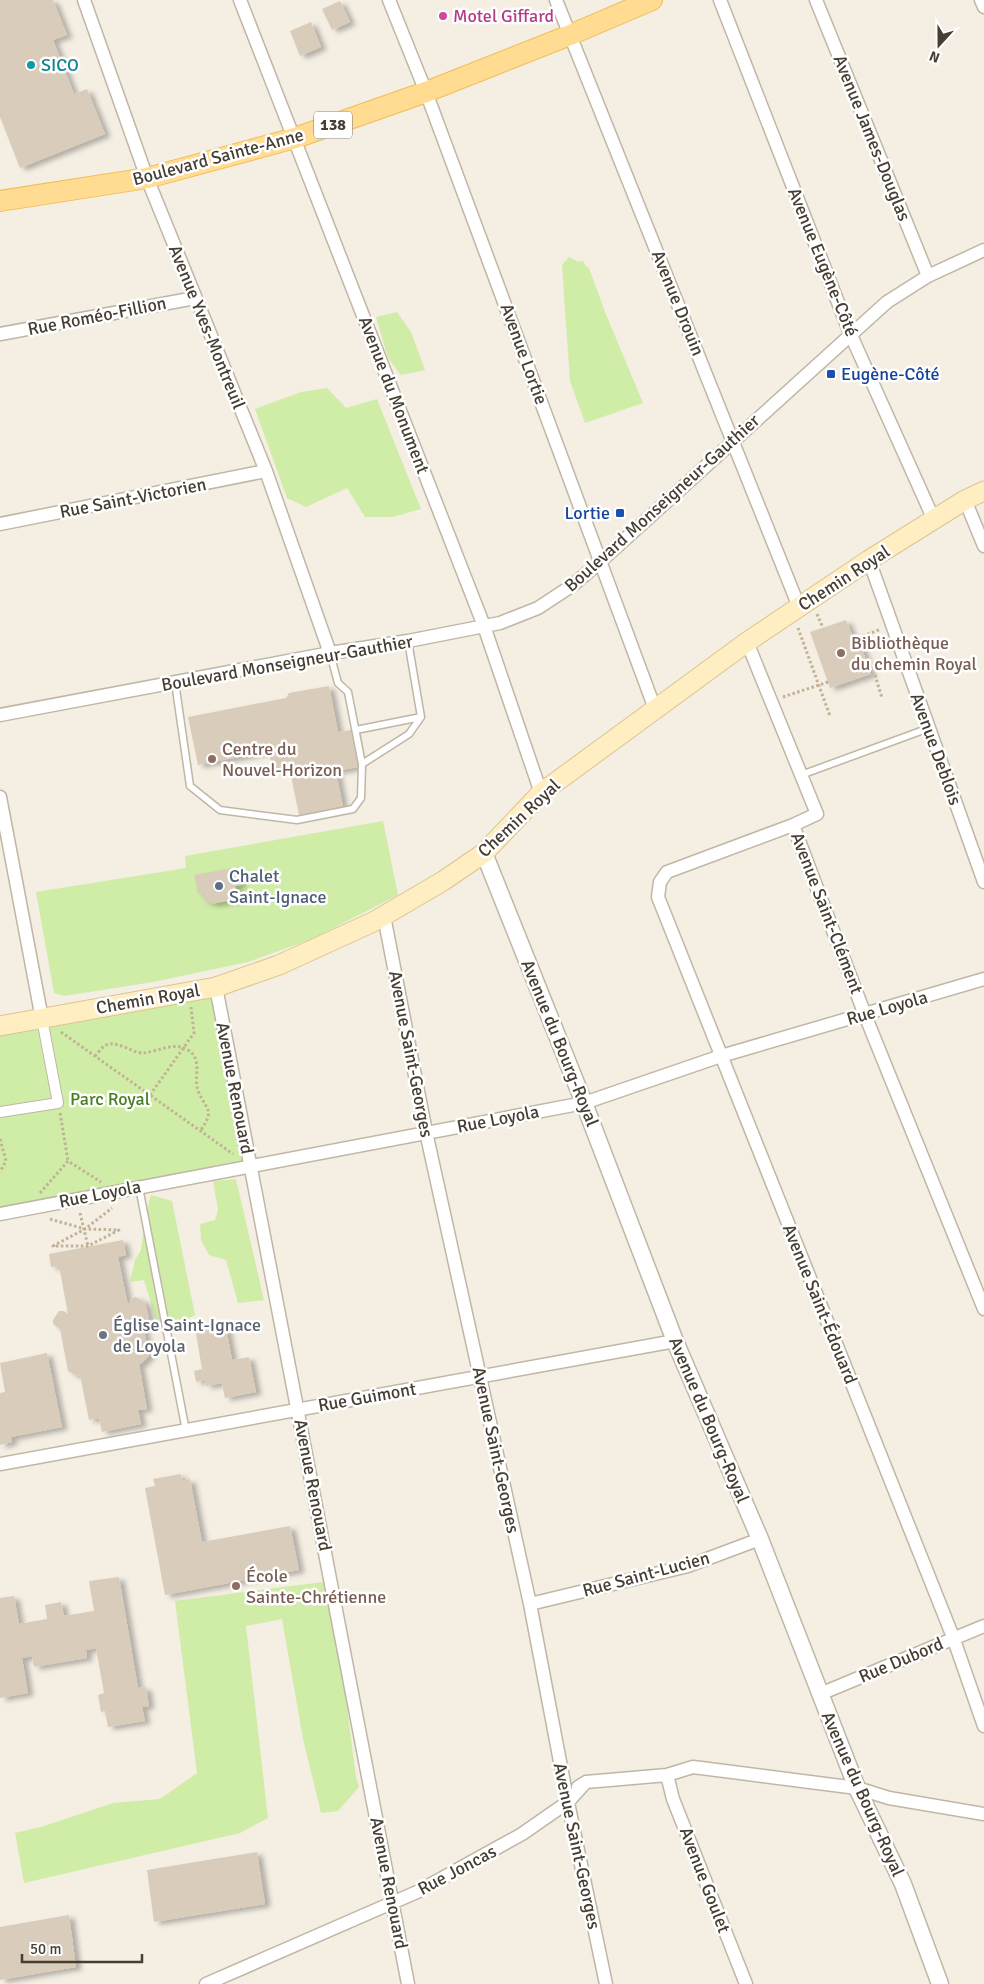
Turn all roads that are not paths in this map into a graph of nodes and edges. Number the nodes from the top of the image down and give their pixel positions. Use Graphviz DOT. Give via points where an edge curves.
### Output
graph roads {
  1 [pos="84,0"];
  2 [pos="240,0"];
  3 [pos="389,0"];
  4 [pos="556,0"];
  5 [pos="652,0"];
  6 [pos="720,0"];
  7 [pos="816,0"];
  8 [pos="981,0"];
  9 [pos="984,7"];
  10 [pos="570,35"];
  11 [pos="426,92"];
  12 [pos="294,138"];
  13 [pos="147,178"];
  14 [pos="0,202"];
  15 [pos="984,250"];
  16 [pos="928,276"];
  17 [pos="194,298"];
  18 [pos="0,334"];
  19 [pos="850,334"];
  20 [pos="733,440"];
  21 [pos="266,471"];
  22 [pos="984,491"];
  23 [pos="965,500"];
  24 [pos="934,520"];
  25 [pos="0,524"];
  26 [pos="984,546"];
  27 [pos="869,560"];
  28 [pos="601,561"];
  29 [pos="795,609"];
  30 [pos="484,626"];
  31 [pos="408,641"];
  32 [pos="747,642"];
  33 [pos="330,653"];
  34 [pos="175,682"];
  35 [pos="654,709"];
  36 [pos="0,715"];
  37 [pos="421,717"];
  38 [pos="929,728"];
  39 [pos="356,730"];
  40 [pos="362,764"];
  41 [pos="801,775"];
  42 [pos="541,793"];
  43 [pos="0,797"];
  44 [pos="793,825"];
  45 [pos="484,853"];
  46 [pos="984,882"];
  47 [pos="384,916"];
  48 [pos="984,979"];
  49 [pos="216,987"];
  50 [pos="865,1015"];
  51 [pos="42,1019"];
  52 [pos="0,1026"];
  53 [pos="722,1056"];
  54 [pos="584,1102"];
  55 [pos="0,1112"];
  56 [pos="426,1132"];
  57 [pos="250,1166"];
  58 [pos="139,1187"];
  59 [pos="0,1214"];
  60 [pos="984,1309"];
  61 [pos="675,1342"];
  62 [pos="480,1377"];
  63 [pos="298,1410"];
  64 [pos="186,1430"];
  65 [pos="0,1464"];
  66 [pos="760,1539"];
  67 [pos="530,1604"];
  68 [pos="984,1626"];
  69 [pos="954,1637"];
  70 [pos="820,1694"];
  71 [pos="984,1726"];
  72 [pos="667,1775"];
  73 [pos="857,1788"];
  74 [pos="567,1798"];
  75 [pos="984,1814"];
  76 [pos="392,1903"];
  77 [pos="206,1984"];
  78 [pos="408,1984"];
  79 [pos="606,1984"];
  80 [pos="746,1984"];
  81 [pos="940,1984"];
  1 -- 13 [label="street, Avenue Yves-Montreuil"];
  2 -- 12 [label="street, Avenue du Monument"];
  3 -- 11 [label="street, Avenue Lortie"];
  4 -- 10 [label="street, Avenue Drouin"];
  5 -- 10 [label="main road, Boulevard Sainte-Anne / 138"];
  6 -- 19 [label="street, Avenue Eugène-Côté"];
  7 -- 16 [label="street, Avenue James-Douglas"];
  8 -- 9 [label="street"];
  10 -- 11 [label="main road, Boulevard Sainte-Anne / 138"];
  10 -- 20 [label="street, Avenue Drouin"];
  11 -- 12 [label="main road, Boulevard Sainte-Anne / 138"];
  11 -- 28 [label="street, Avenue Lortie"];
  12 -- 13 [label="main road, Boulevard Sainte-Anne / 138"];
  12 -- 30 [label="street, Avenue du Monument"];
  13 -- 14 [label="main road, Boulevard Sainte-Anne / 138"];
  13 -- 17 [label="street, Avenue Yves-Montreuil"];
  15 -- 16 [label="street, Boulevard Monseigneur-Gauthier"];
  16 -- 19 [label="street, Boulevard Monseigneur-Gauthier" via="887,302"];
  17 -- 18 [label="street, Rue Roméo-Fillion"];
  17 -- 21 [label="street, Avenue Yves-Montreuil"];
  19 -- 20 [label="street, Boulevard Monseigneur-Gauthier"];
  19 -- 24 [label="street, Avenue Eugène-Côté"];
  20 -- 28 [label="street, Boulevard Monseigneur-Gauthier"];
  20 -- 29 [label="street, Avenue Drouin"];
  21 -- 25 [label="street, Rue Saint-Victorien"];
  21 -- 33 [label="street, Avenue Yves-Montreuil"];
  22 -- 23 [label="main road, Chemin Royal"];
  23 -- 24 [label="main road, Chemin Royal"];
  23 -- 26 [label="street"];
  24 -- 27 [label="main road, Chemin Royal"];
  27 -- 29 [label="main road, Chemin Royal"];
  27 -- 38 [label="street, Avenue Deblois"];
  28 -- 30 [label="street, Boulevard Monseigneur-Gauthier" via="538,608"];
  28 -- 35 [label="street, Avenue Lortie"];
  29 -- 32 [label="main road, Chemin Royal"];
  30 -- 31 [label="street, Boulevard Monseigneur-Gauthier"];
  30 -- 42 [label="street, Avenue du Monument"];
  31 -- 33 [label="street, Boulevard Monseigneur-Gauthier"];
  31 -- 37 [label="lane"];
  32 -- 35 [label="main road, Chemin Royal"];
  32 -- 41 [label="street, Avenue Saint-Clément"];
  33 -- 34 [label="street, Boulevard Monseigneur-Gauthier"];
  33 -- 39 [label="lane" via="338,683 348,692"];
  34 -- 36 [label="street, Boulevard Monseigneur-Gauthier"];
  34 -- 40 [label="lane" via="190,786 220,810 297,820 353,809 361,798"];
  35 -- 42 [label="main road, Chemin Royal"];
  37 -- 39 [label="lane"];
  37 -- 40 [label="lane" via="409,734"];
  38 -- 41 [label="lane"];
  38 -- 46 [label="street, Avenue Deblois"];
  39 -- 40 [label="lane"];
  41 -- 44 [label="street, Avenue Saint-Clément" via="817,814"];
  42 -- 45 [label="main road, Chemin Royal"];
  43 -- 51 [label="street"];
  44 -- 50 [label="street, Avenue Saint-Clément"];
  44 -- 53 [label="street, Avenue Saint-Édouard" via="667,872 660,882 658,897"];
  45 -- 47 [label="main road, Chemin Royal"];
  45 -- 54 [label="street, Avenue du Bourg-Royal"];
  47 -- 49 [label="main road, Chemin Royal" via="279,965"];
  47 -- 56 [label="street, Avenue Saint-Georges"];
  48 -- 50 [label="street, Rue Loyola"];
  49 -- 51 [label="main road, Chemin Royal"];
  49 -- 57 [label="street, Avenue Renouard"];
  50 -- 53 [label="street, Rue Loyola"];
  50 -- 60 [label="street, Avenue Saint-Clément"];
  51 -- 52 [label="main road, Chemin Royal"];
  51 -- 55 [label="street" via="58,1103"];
  53 -- 54 [label="street, Rue Loyola"];
  53 -- 69 [label="street, Avenue Saint-Édouard"];
  54 -- 56 [label="street, Rue Loyola"];
  54 -- 61 [label="street, Avenue du Bourg-Royal"];
  56 -- 57 [label="street, Rue Loyola"];
  56 -- 62 [label="street, Avenue Saint-Georges"];
  57 -- 58 [label="street, Rue Loyola"];
  57 -- 63 [label="street, Avenue Renouard"];
  58 -- 59 [label="street, Rue Loyola"];
  58 -- 64 [label="lane"];
  61 -- 62 [label="street, Rue Guimont"];
  61 -- 66 [label="street, Avenue du Bourg-Royal"];
  62 -- 63 [label="street, Rue Guimont"];
  62 -- 67 [label="street, Avenue Saint-Georges"];
  63 -- 64 [label="street, Rue Guimont"];
  63 -- 76 [label="street, Avenue Renouard"];
  64 -- 65 [label="street, Rue Guimont"];
  66 -- 67 [label="street, Rue Saint-Lucien" via="688,1566"];
  66 -- 70 [label="street, Avenue du Bourg-Royal"];
  67 -- 74 [label="street, Avenue Saint-Georges"];
  68 -- 69 [label="street, Rue Dubord"];
  69 -- 70 [label="street, Rue Dubord"];
  69 -- 71 [label="street, Avenue Saint-Édouard"];
  70 -- 73 [label="street, Avenue du Bourg-Royal"];
  72 -- 73 [label="street, Rue Joncas" via="693,1767"];
  72 -- 74 [label="street, Rue Joncas" via="586,1782"];
  72 -- 80 [label="street, Avenue Goulet"];
  73 -- 75 [label="street, Rue Joncas" via="889,1798"];
  73 -- 81 [label="street, Avenue du Bourg-Royal" via="903,1884"];
  74 -- 76 [label="street, Rue Joncas" via="522,1834"];
  74 -- 79 [label="street, Avenue Saint-Georges"];
  76 -- 77 [label="street, Rue Joncas"];
  76 -- 78 [label="street, Avenue Renouard"];
}
